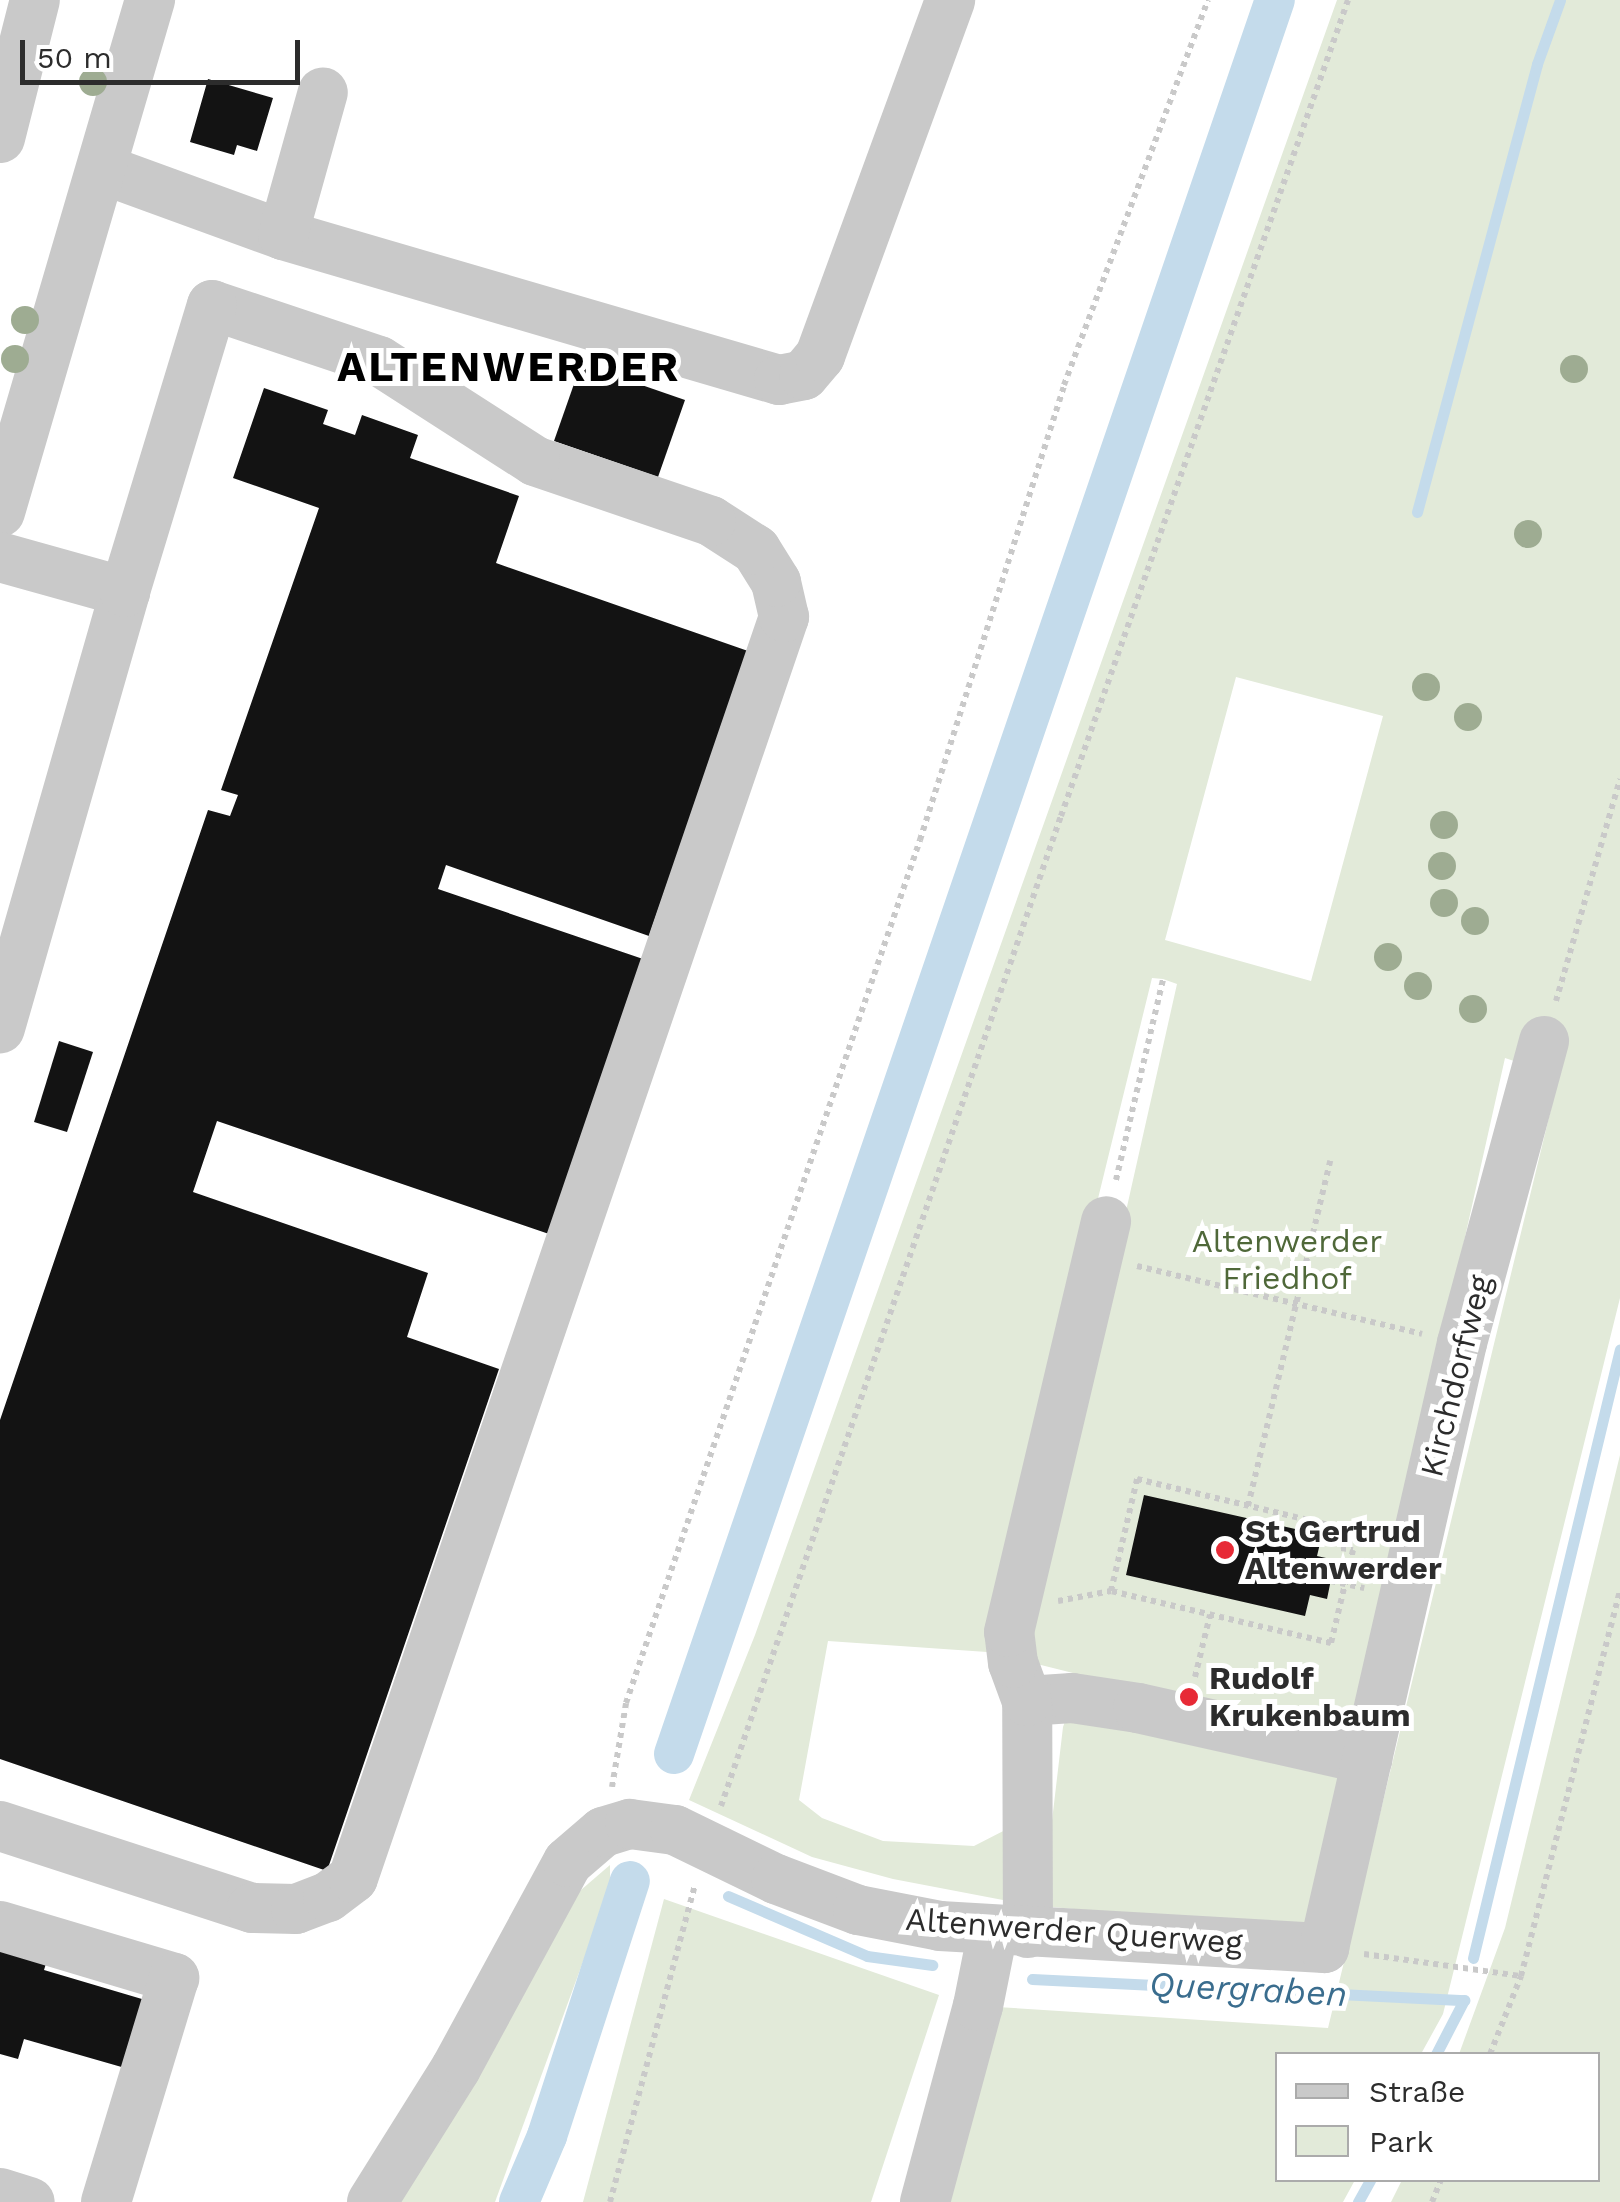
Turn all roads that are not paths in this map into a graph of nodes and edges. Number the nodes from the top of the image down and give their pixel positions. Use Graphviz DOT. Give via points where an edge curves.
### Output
graph roads {
  1 [pos="35,0"];
  2 [pos="950,0"];
  3 [pos="134,4"];
  4 [pos="323,92"];
  5 [pos="0,138"];
  6 [pos="102,168"];
  7 [pos="283,235"];
  8 [pos="0,512"];
  9 [pos="0,558"];
  10 [pos="125,592"];
  11 [pos="0,1028"];
  12 [pos="1544,1041"];
  13 [pos="1102,1239"];
  14 [pos="1027,1702"];
  15 [pos="1367,1760"];
  16 [pos="0,1826"];
  17 [pos="0,1926"];
  18 [pos="1011,1932"];
  19 [pos="1324,1948"];
  20 [pos="0,2193"];
  21 [pos="30,2202"];
  22 [pos="106,2202"];
  23 [pos="372,2202"];
  24 [pos="924,2202"];
  1 -- 5 [label="street"];
  2 -- 7 [label="street" via="820,356 804,375 780,380"];
  3 -- 6 [label="street"];
  4 -- 7 [label="street"];
  6 -- 7 [label="street"];
  6 -- 8 [label="street"];
  9 -- 10 [label="street"];
  10 -- 11 [label="street"];
  10 -- 16 [label="street" via="212,304 379,360 536,460 712,521 756,550 776,582 784,617 353,1878 296,1909 252,1908"];
  12 -- 15 [label="street, Kirchdorfweg" via="1462,1343"];
  13 -- 14 [label="street" via="1009,1632"];
  14 -- 15 [label="street" via="1072,1698"];
  14 -- 18 [label="street"];
  15 -- 19 [label="street, Kirchdorfweg"];
  17 -- 22 [label="street" via="174,1978"];
  18 -- 19 [label="street, Altenwerder Querweg"];
  18 -- 23 [label="street, Altenwerder Querweg" via="858,1910 658,1825 616,1828 590,1840 568,1862 456,2068"];
  18 -- 24 [label="street" via="978,2006"];
  20 -- 21 [label="street"];
}
